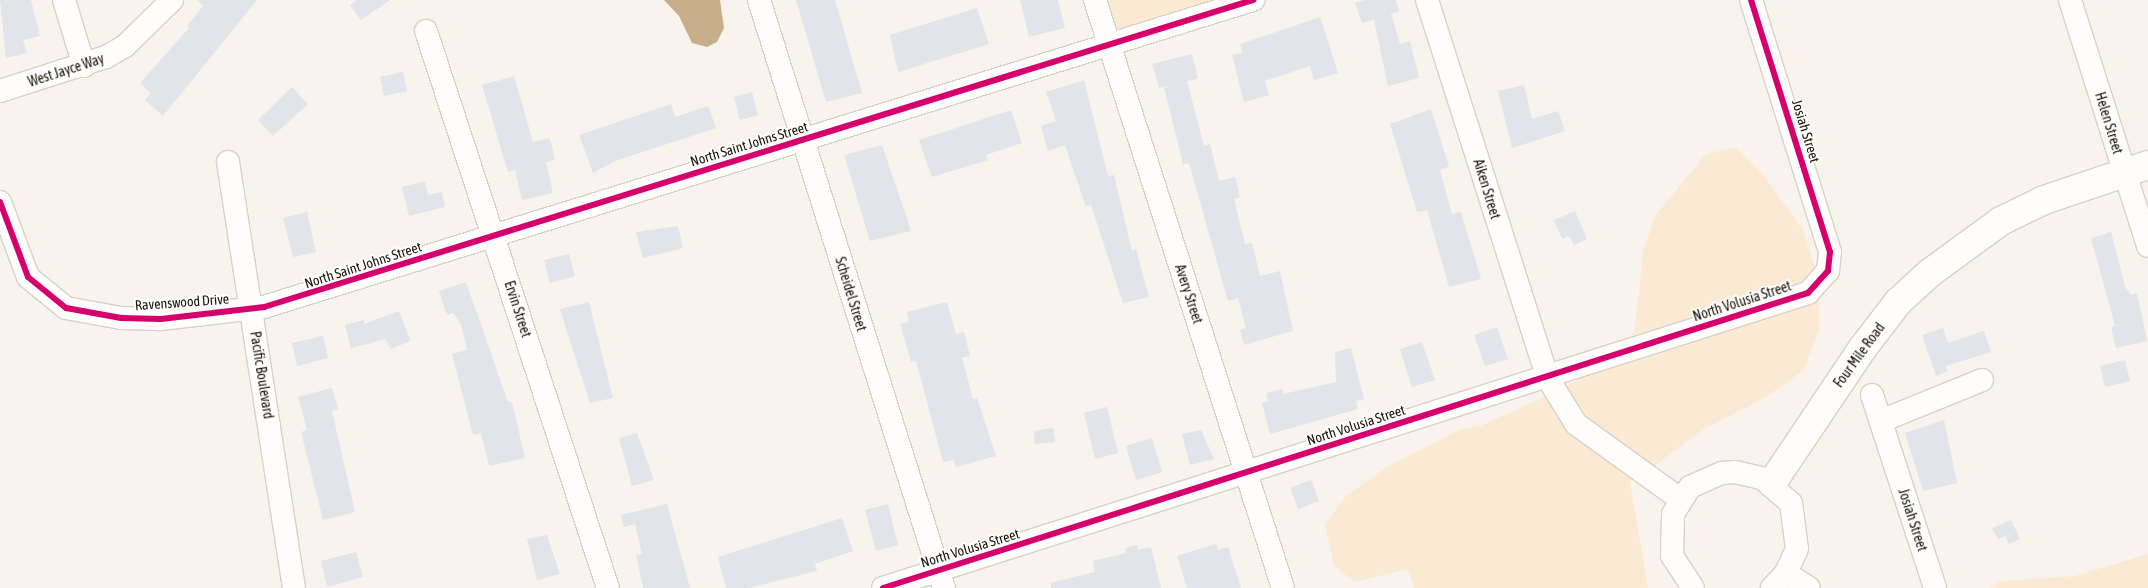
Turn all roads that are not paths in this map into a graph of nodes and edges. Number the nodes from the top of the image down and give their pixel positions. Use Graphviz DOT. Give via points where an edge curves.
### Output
graph roads {
  1 [pos="64,0"];
  2 [pos="172,0"];
  3 [pos="759,0"];
  4 [pos="1094,0"];
  5 [pos="1253,0"];
  6 [pos="1428,0"];
  7 [pos="1751,0"];
  8 [pos="2070,0"];
  9 [pos="426,31"];
  10 [pos="1110,47"];
  11 [pos="84,66"];
  12 [pos="0,91"];
  13 [pos="803,140"];
  14 [pos="228,162"];
  15 [pos="2136,169"];
  16 [pos="0,202"];
  17 [pos="495,236"];
  18 [pos="2148,246"];
  19 [pos="1828,271"];
  20 [pos="252,309"];
  21 [pos="1547,378"];
  22 [pos="1982,380"];
  23 [pos="1872,396"];
  24 [pos="1881,421"];
  25 [pos="1246,472"];
  26 [pos="1772,483"];
  27 [pos="1680,499"];
  28 [pos="941,579"];
  29 [pos="1779,580"];
  30 [pos="294,588"];
  31 [pos="608,588"];
  32 [pos="883,588"];
  33 [pos="1284,588"];
  34 [pos="1693,588"];
  35 [pos="1809,588"];
  36 [pos="1934,588"];
  1 -- 11 [label="street"];
  2 -- 11 [label="street, West Jayce Way" via="125,46"];
  3 -- 13 [label="street, Scheidel Street"];
  4 -- 10 [label="street, Avery Street"];
  5 -- 10 [label="street, North Saint Johns Street"];
  6 -- 21 [label="street, Aiken Street"];
  7 -- 19 [label="street, Josiah Street" via="1830,252"];
  8 -- 15 [label="street, Helen Street"];
  9 -- 17 [label="street, Ervin Street"];
  10 -- 13 [label="street, North Saint Johns Street"];
  10 -- 25 [label="street, Avery Street"];
  11 -- 12 [label="street, West Jayce Way"];
  13 -- 17 [label="street, North Saint Johns Street"];
  13 -- 28 [label="street, Scheidel Street"];
  14 -- 20 [label="street, Pacific Boulevard"];
  15 -- 18 [label="street, Helen Street"];
  15 -- 26 [label="main road, Four Mile Road" via="2044,200 1966,243 1898,302"];
  16 -- 20 [label="street, Ravenswood Drive" via="28,277 66,308 121,318 161,319"];
  17 -- 20 [label="street, North Saint Johns Street" via="303,298"];
  17 -- 31 [label="street, Ervin Street"];
  19 -- 21 [label="street, North Volusia Street" via="1808,293"];
  20 -- 30 [label="street, Pacific Boulevard"];
  21 -- 25 [label="street, North Volusia Street"];
  21 -- 27 [label="street, Aiken Street" via="1576,424"];
  22 -- 24 [label="street"];
  23 -- 24 [label="street, Josiah Street"];
  24 -- 36 [label="street, Josiah Street"];
  25 -- 28 [label="street, North Volusia Street"];
  25 -- 33 [label="street, Avery Street"];
  26 -- 27 [label="street" via="1749,474 1722,473 1690,487"];
  26 -- 29 [label="street" via="1791,503 1796,522 1796,549"];
  27 -- 34 [label="street" via="1669,537 1672,556"];
  28 -- 32 [label="street, North Volusia Street"];
  29 -- 35 [label="street"];
}
